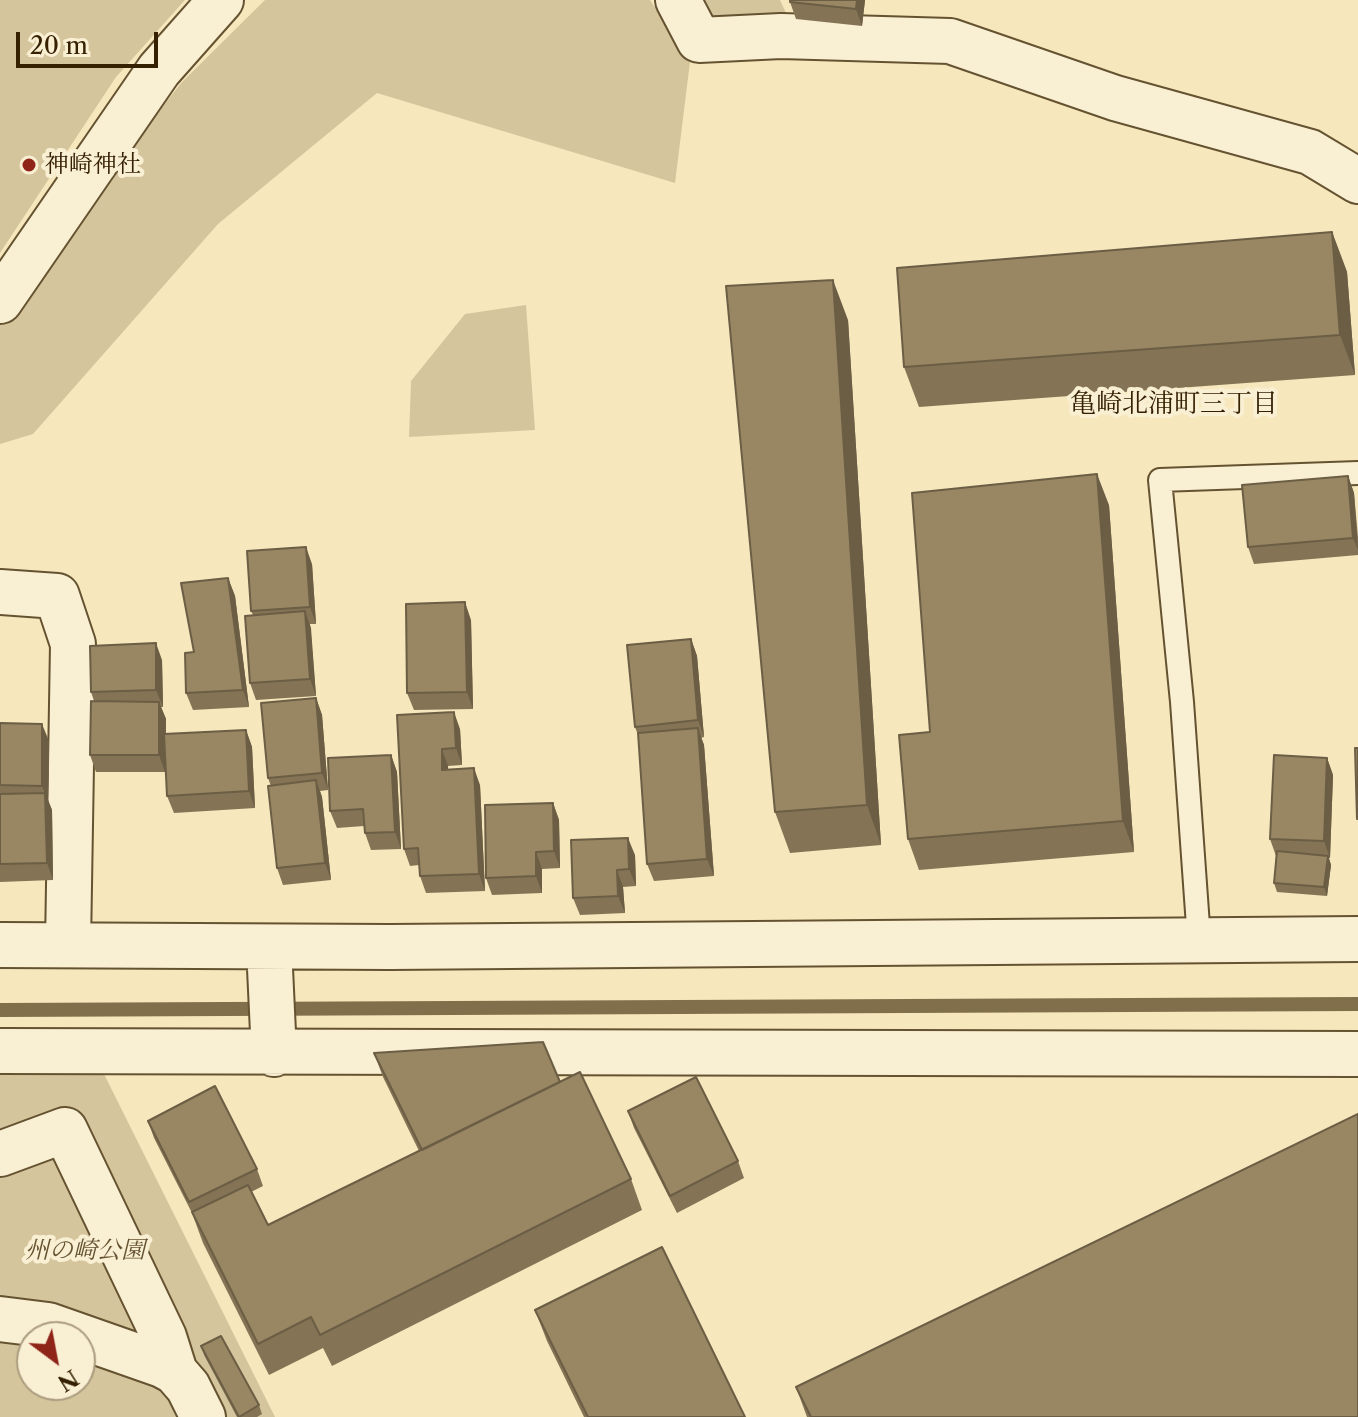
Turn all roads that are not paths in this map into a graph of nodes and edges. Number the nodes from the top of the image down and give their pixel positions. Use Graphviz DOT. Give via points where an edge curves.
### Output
graph roads {
  1 [pos="221,0"];
  2 [pos="678,0"];
  3 [pos="1358,181"];
  4 [pos="0,301"];
  5 [pos="1358,473"];
  6 [pos="0,592"];
  7 [pos="1358,939"];
  8 [pos="1199,940"];
  9 [pos="0,945"];
  10 [pos="68,945"];
  11 [pos="269,947"];
  12 [pos="273,1035"];
  13 [pos="0,1051"];
  14 [pos="1358,1054"];
  15 [pos="0,1154"];
  16 [pos="0,1319"];
  17 [pos="175,1372"];
  18 [pos="203,1417"];
  1 -- 4 [label="street" via="159,70"];
  2 -- 3 [label="street" via="699,40 781,36 950,41 1115,98 1310,152"];
  5 -- 8 [label="lane" via="1160,480"];
  6 -- 10 [label="street" via="57,596 73,644"];
  7 -- 8 [label="street"];
  8 -- 11 [label="street"];
  9 -- 10 [label="street"];
  10 -- 11 [label="street"];
  11 -- 12 [label="street"];
  12 -- 13 [label="street"];
  12 -- 14 [label="street"];
  15 -- 17 [label="street" via="65,1130 164,1337"];
  16 -- 17 [label="street" via="48,1325"];
  17 -- 18 [label="street"];
}
